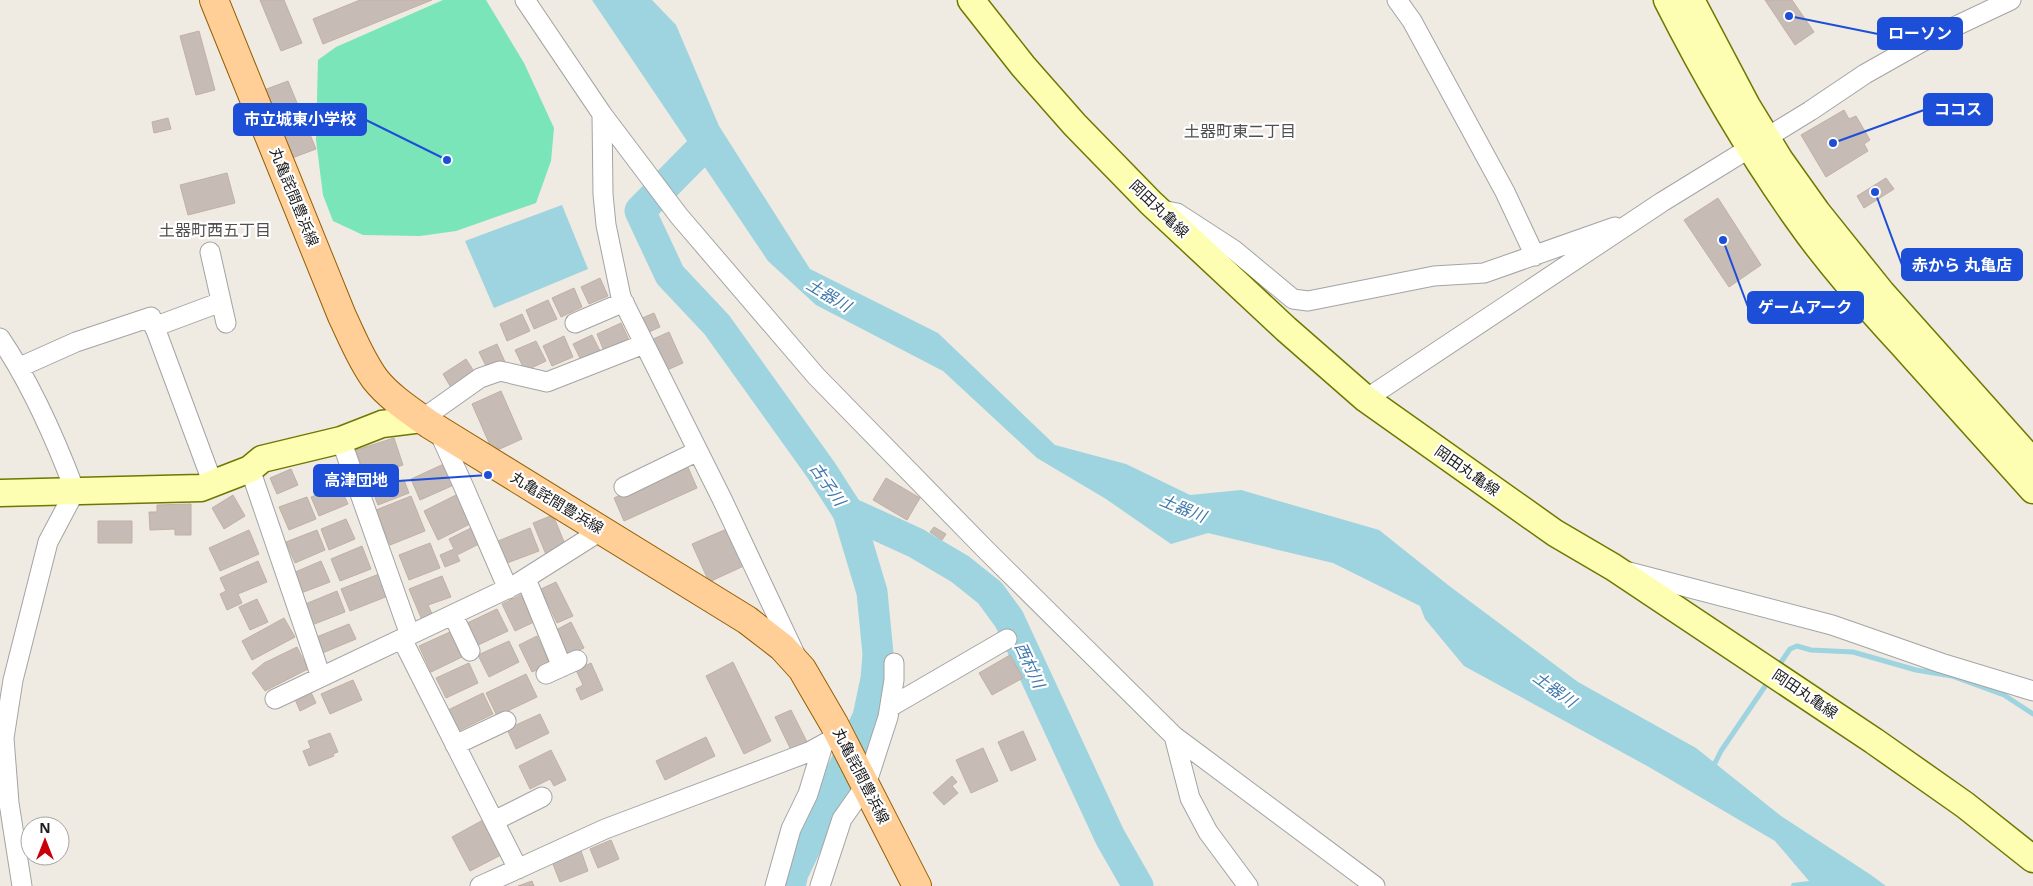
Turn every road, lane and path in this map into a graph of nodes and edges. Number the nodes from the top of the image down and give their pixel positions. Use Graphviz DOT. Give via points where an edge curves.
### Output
graph roads {
  1 [pos="214,0"];
  2 [pos="525,0"];
  3 [pos="971,0"];
  4 [pos="1397,0"];
  5 [pos="1667,0"];
  6 [pos="1692,0"];
  7 [pos="2002,2"];
  8 [pos="602,114"];
  9 [pos="1758,143"];
  10 [pos="1156,208"];
  11 [pos="1633,222"];
  12 [pos="210,252"];
  13 [pos="1535,256"];
  14 [pos="221,302"];
  15 [pos="624,302"];
  16 [pos="226,323"];
  17 [pos="575,323"];
  18 [pos="154,327"];
  19 [pos="0,338"];
  20 [pos="644,344"];
  21 [pos="20,367"];
  22 [pos="1366,400"];
  23 [pos="430,424"];
  24 [pos="341,440"];
  25 [pos="698,451"];
  26 [pos="2033,462"];
  27 [pos="250,469"];
  28 [pos="213,484"];
  29 [pos="624,486"];
  30 [pos="2033,490"];
  31 [pos="75,491"];
  32 [pos="0,492"];
  33 [pos="602,530"];
  34 [pos="1614,568"];
  35 [pos="526,579"];
  36 [pos="508,589"];
  37 [pos="453,615"];
  38 [pos="406,637"];
  39 [pos="1007,639"];
  40 [pos="470,651"];
  41 [pos="894,663"];
  42 [pos="562,667"];
  43 [pos="802,669"];
  44 [pos="321,677"];
  45 [pos="2033,691"];
  46 [pos="275,698"];
  47 [pos="890,707"];
  48 [pos="506,721"];
  49 [pos="1174,736"];
  50 [pos="832,740"];
  51 [pos="455,745"];
  52 [pos="864,781"];
  53 [pos="542,797"];
  54 [pos="494,821"];
  55 [pos="2033,859"];
  56 [pos="518,868"];
  57 [pos="22,886"];
  58 [pos="480,886"];
  59 [pos="775,886"];
  60 [pos="820,886"];
  61 [pos="917,886"];
  62 [pos="1248,886"];
  63 [pos="1375,886"];
  1 -- 23 [label="main road, 丸亀詫間豊浜線" via="354,343 376,379"];
  2 -- 8 [label="street"];
  3 -- 10 [label="street, 岡田丸亀線" via="1075,125"];
  4 -- 13 [label="street" via="1412,21 1500,184"];
  5 -- 9 [label="street" via="1700,65"];
  6 -- 9 [label="street"];
  7 -- 9 [label="street" via="1865,74"];
  8 -- 15 [label="street" via="606,225"];
  8 -- 49 [label="street" via="679,216 816,376 1019,584"];
  9 -- 11 [label="street"];
  9 -- 26 [label="street" via="1780,160 1864,271"];
  9 -- 30 [label="street" via="1799,222 1834,267"];
  10 -- 13 [label="street" via="1176,212 1234,250 1294,299 1308,301 1434,276 1484,273"];
  10 -- 22 [label="street, 岡田丸亀線"];
  11 -- 13 [label="street"];
  11 -- 22 [label="street"];
  12 -- 14 [label="street"];
  14 -- 16 [label="street"];
  14 -- 18 [label="street"];
  15 -- 17 [label="street"];
  15 -- 20 [label="street"];
  18 -- 21 [label="street" via="151,317 76,342"];
  18 -- 28 [label="street"];
  19 -- 21 [label="street"];
  20 -- 23 [label="street" via="547,382 500,371 480,378"];
  20 -- 25 [label="street"];
  21 -- 31 [label="street" via="60,449"];
  22 -- 34 [label="street, 岡田丸亀線" via="1555,533"];
  23 -- 24 [label="street" via="382,424"];
  23 -- 33 [label="main road, 丸亀詫間豊浜線"];
  23 -- 36 [label="street" via="463,485"];
  24 -- 27 [label="street" via="262,459"];
  24 -- 38 [label="street"];
  25 -- 29 [label="street"];
  25 -- 43 [label="street"];
  27 -- 28 [label="street"];
  27 -- 44 [label="street"];
  28 -- 31 [label="street" via="201,488"];
  31 -- 32 [label="street"];
  31 -- 57 [label="street" via="48,542 13,680 4,738 9,803"];
  33 -- 35 [label="street"];
  33 -- 43 [label="main road, 丸亀詫間豊浜線" via="747,620 782,647"];
  34 -- 45 [label="street" via="1832,624 1941,663"];
  34 -- 55 [label="street, 岡田丸亀線" via="1874,741 1965,805"];
  35 -- 36 [label="street"];
  35 -- 42 [label="street"];
  36 -- 37 [label="street"];
  37 -- 38 [label="street"];
  37 -- 40 [label="street"];
  38 -- 44 [label="street"];
  38 -- 51 [label="street"];
  39 -- 47 [label="street"];
  41 -- 47 [label="street"];
  43 -- 50 [label="main road, 丸亀詫間豊浜線"];
  44 -- 46 [label="street"];
  47 -- 52 [label="street"];
  48 -- 51 [label="street"];
  49 -- 62 [label="street" via="1190,798 1208,832"];
  49 -- 63 [label="street"];
  50 -- 52 [label="main road, 丸亀詫間豊浜線"];
  50 -- 56 [label="street" via="809,752 605,829"];
  50 -- 59 [label="street" via="791,829"];
  51 -- 54 [label="street"];
  52 -- 60 [label="street" via="842,819"];
  52 -- 61 [label="main road, 丸亀詫間豊浜線"];
  53 -- 54 [label="street"];
  54 -- 56 [label="street"];
  56 -- 58 [label="street"];
}
